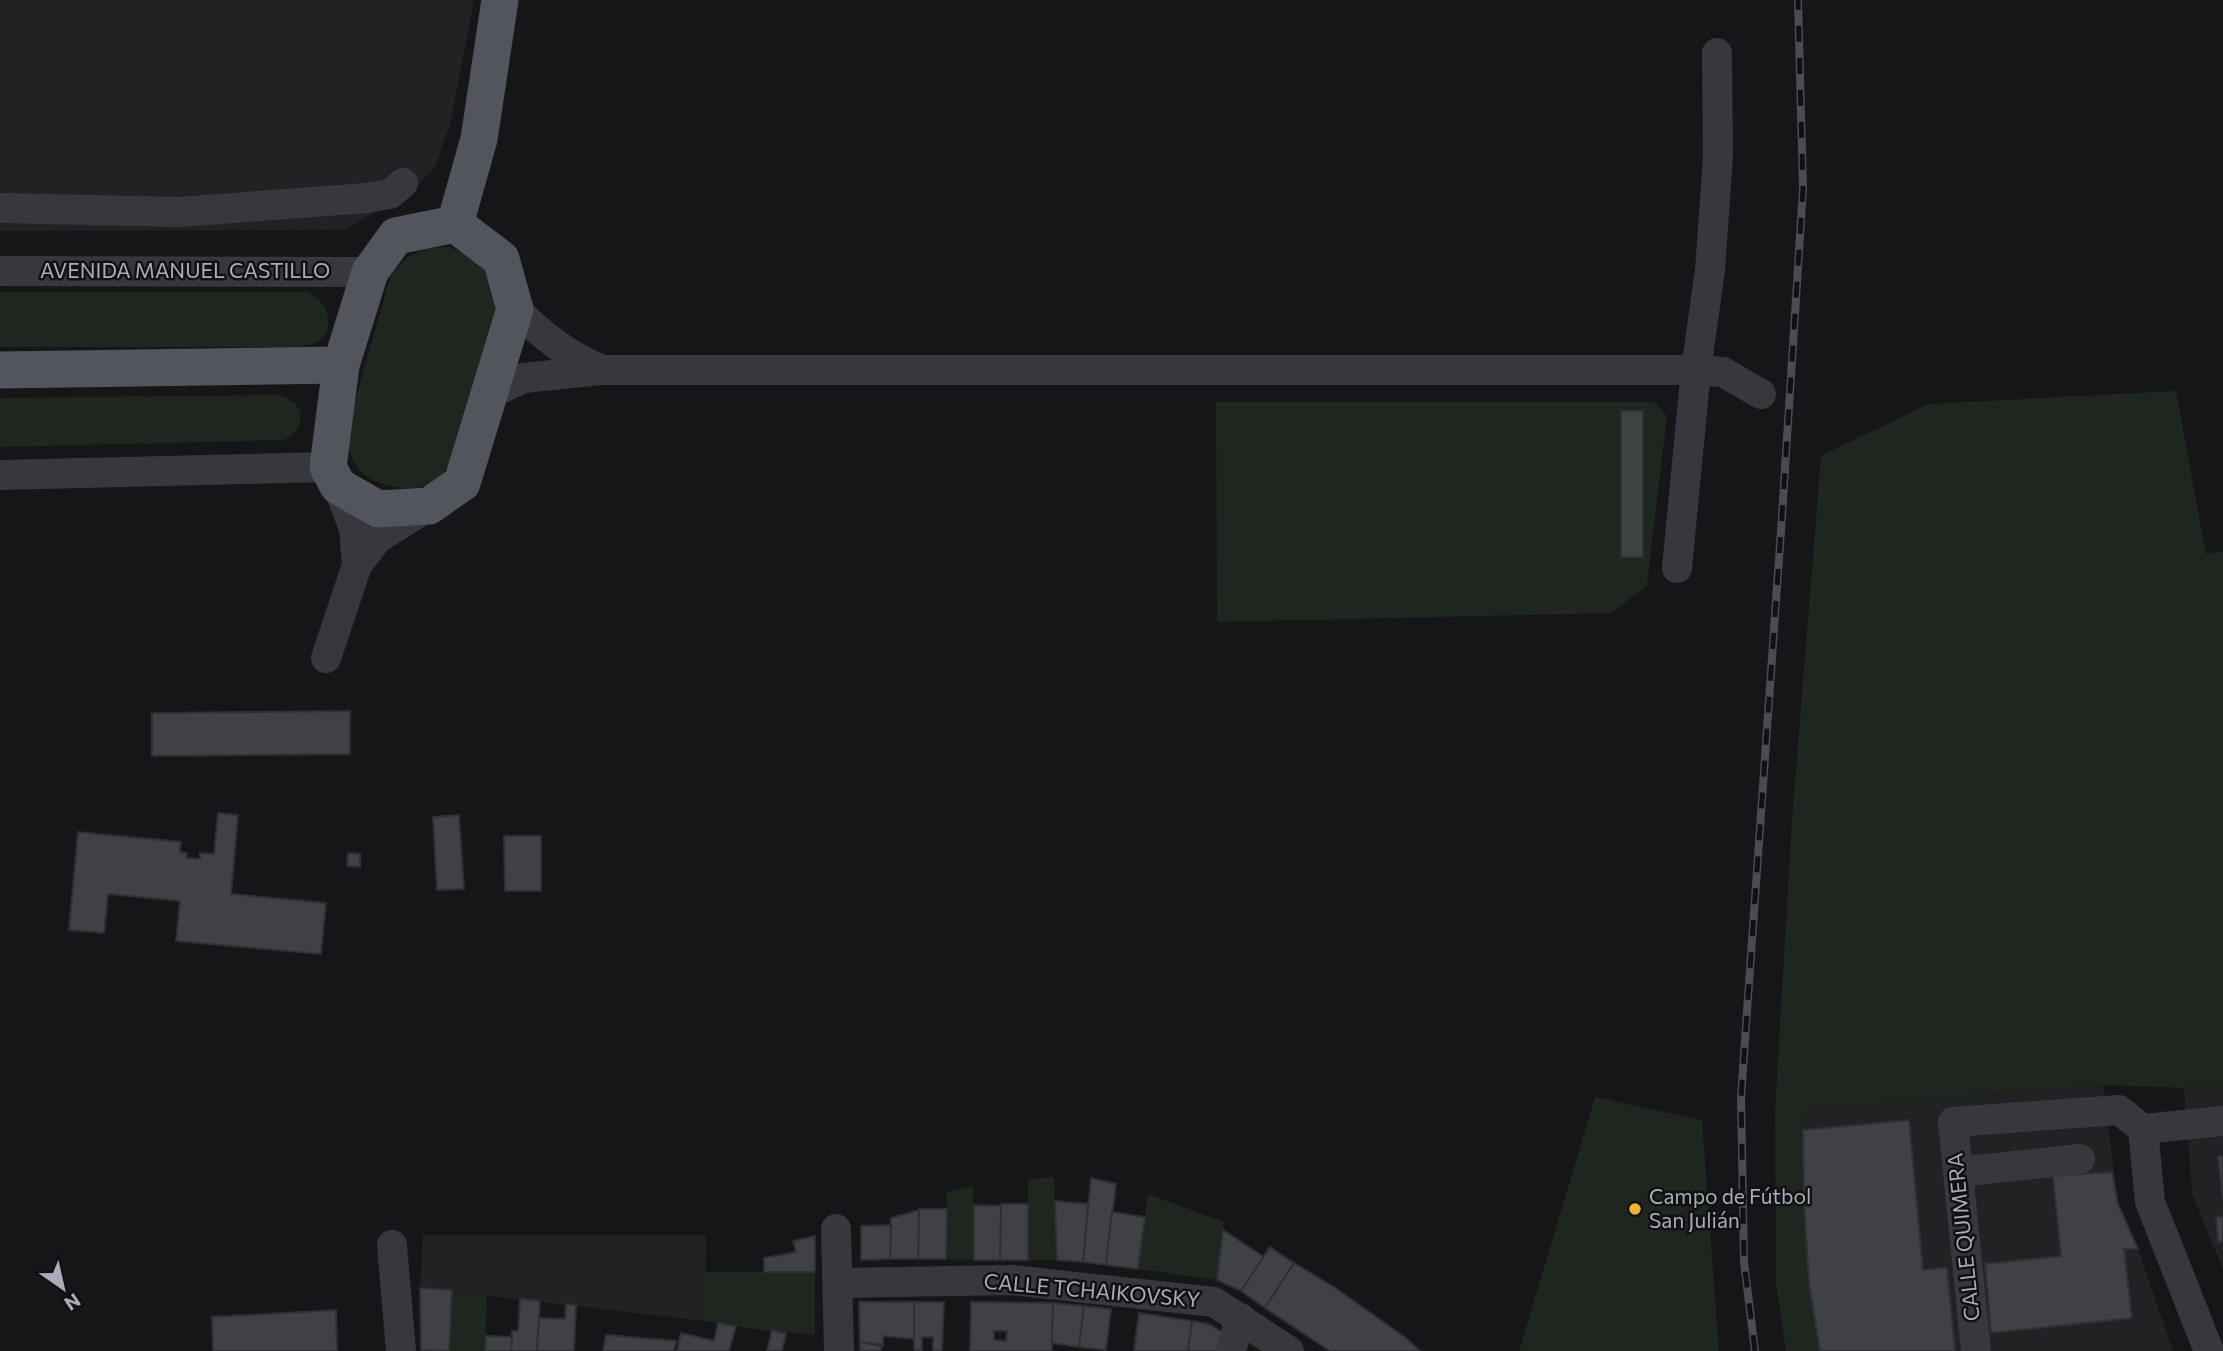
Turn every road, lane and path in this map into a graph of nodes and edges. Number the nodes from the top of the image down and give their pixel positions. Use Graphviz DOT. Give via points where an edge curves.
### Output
graph roads {
  1 [pos="500,0"];
  2 [pos="1717,53"];
  3 [pos="404,183"];
  4 [pos="0,208"];
  5 [pos="455,224"];
  6 [pos="0,271"];
  7 [pos="370,272"];
  8 [pos="515,309"];
  9 [pos="341,365"];
  10 [pos="0,370"];
  11 [pos="600,370"];
  12 [pos="1696,370"];
  13 [pos="489,394"];
  14 [pos="1762,394"];
  15 [pos="0,475"];
  16 [pos="333,477"];
  17 [pos="429,506"];
  18 [pos="357,565"];
  19 [pos="1677,568"];
  20 [pos="327,658"];
  21 [pos="2223,1121"];
  22 [pos="2143,1129"];
  23 [pos="2080,1159"];
  24 [pos="1958,1172"];
  25 [pos="836,1229"];
  26 [pos="392,1245"];
  27 [pos="838,1283"];
  28 [pos="1240,1318"];
  29 [pos="401,1351"];
  30 [pos="839,1351"];
  31 [pos="1231,1351"];
  32 [pos="1289,1351"];
  33 [pos="1976,1351"];
  34 [pos="2209,1351"];
  1 -- 5 [label="main road" via="479,139"];
  2 -- 12 [label="street" via="1718,157 1710,270"];
  3 -- 4 [label="street" via="390,194 367,198 179,212"];
  5 -- 7 [label="main road" via="397,236"];
  5 -- 8 [label="main road" via="501,259"];
  6 -- 7 [label="street, AVENIDA MANUEL CASTILLO"];
  7 -- 9 [label="main road"];
  8 -- 11 [label="street" via="573,358"];
  8 -- 13 [label="main road"];
  9 -- 10 [label="main road"];
  9 -- 16 [label="main road"];
  11 -- 12 [label="street"];
  11 -- 13 [label="street" via="524,378"];
  12 -- 14 [label="street" via="1723,372"];
  12 -- 19 [label="street"];
  13 -- 17 [label="main road" via="462,483"];
  15 -- 16 [label="street"];
  16 -- 17 [label="main road" via="378,509"];
  16 -- 18 [label="street" via="354,529"];
  17 -- 18 [label="street" via="378,538"];
  18 -- 20 [label="street"];
  21 -- 22 [label="street"];
  22 -- 24 [label="street, CALLE QUIMERA" via="2119,1110 1952,1122"];
  22 -- 34 [label="street" via="2150,1202"];
  23 -- 24 [label="street"];
  24 -- 33 [label="street, CALLE QUIMERA"];
  25 -- 27 [label="street"];
  26 -- 29 [label="street"];
  27 -- 28 [label="street, CALLE TCHAIKOVSKY" via="1012,1280 1214,1302"];
  27 -- 30 [label="street"];
  28 -- 31 [label="street"];
  28 -- 32 [label="street, CALLE TCHAIKOVSKY"];
}
